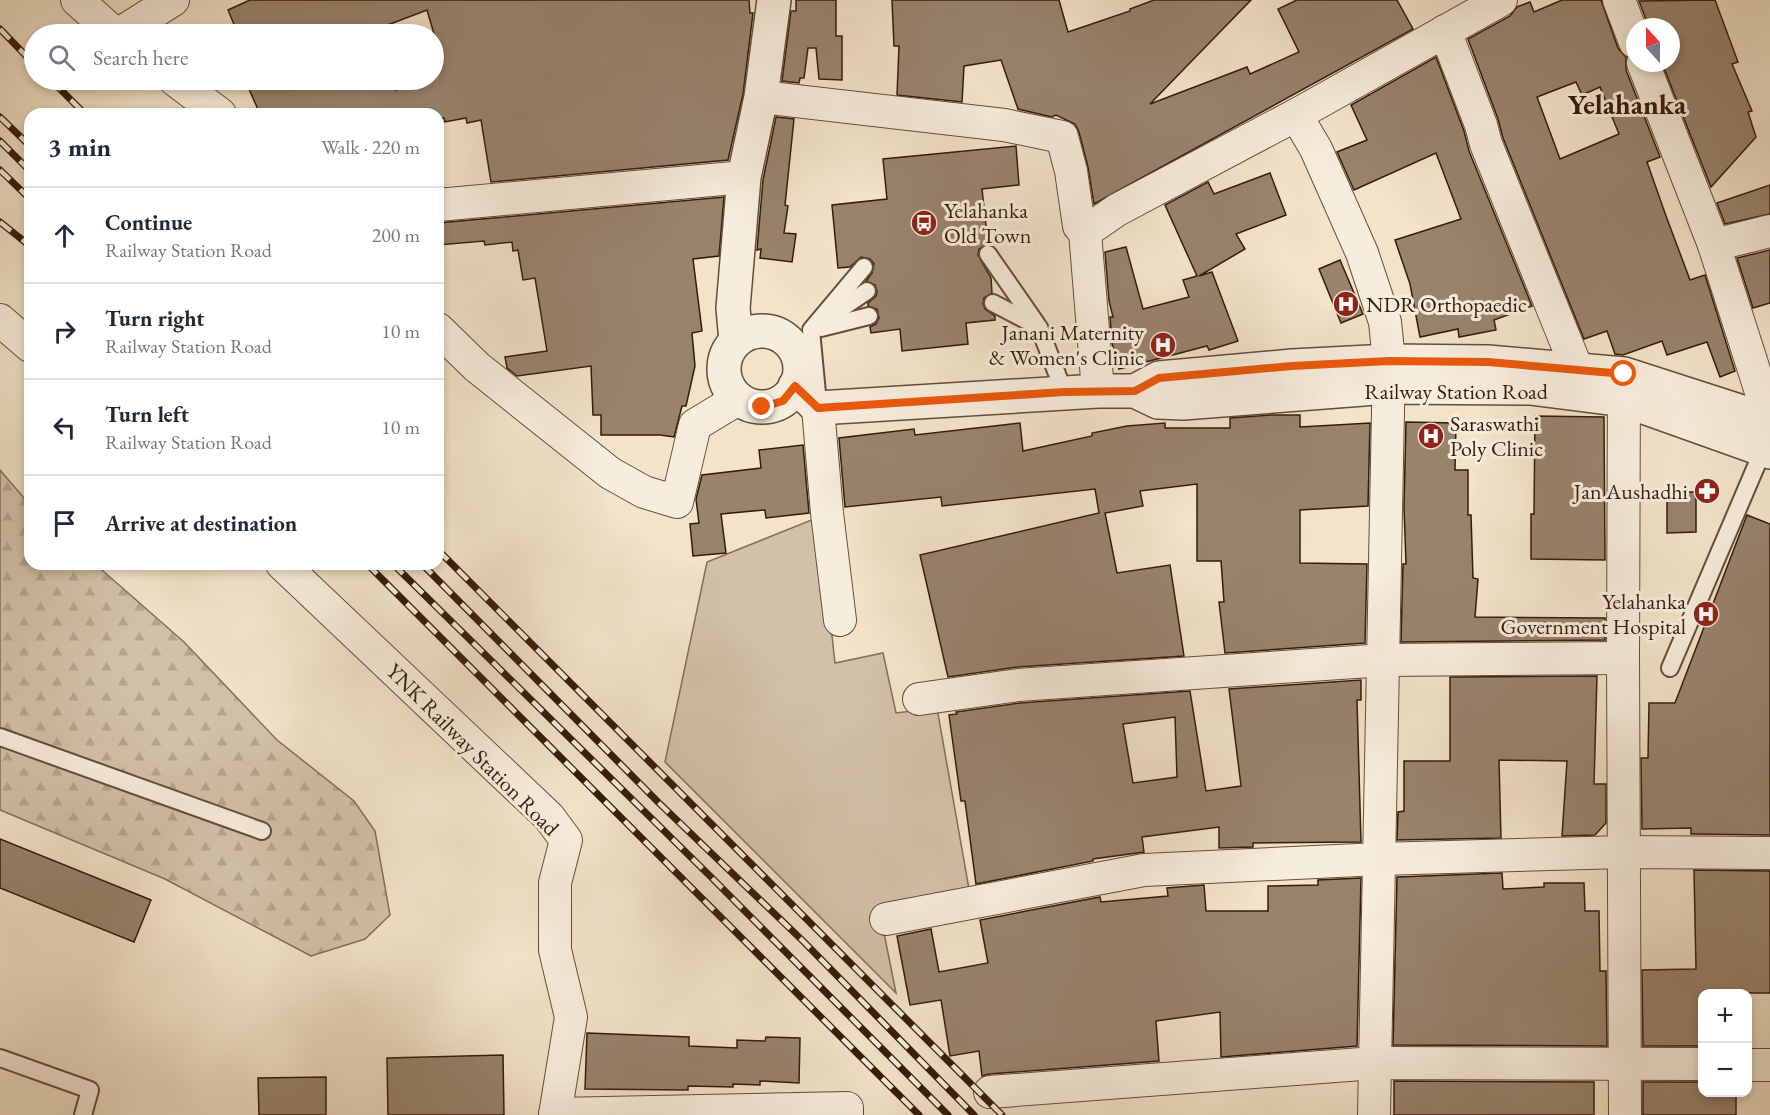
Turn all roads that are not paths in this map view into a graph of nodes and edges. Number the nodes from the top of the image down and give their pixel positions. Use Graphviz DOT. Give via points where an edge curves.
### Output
graph roads {
  1 [pos="77,0"];
  2 [pos="172,0"];
  3 [pos="774,0"];
  4 [pos="1501,0"];
  5 [pos="1619,0"];
  6 [pos="1626,18"];
  7 [pos="105,24"];
  8 [pos="133,24"];
  9 [pos="1445,31"];
  10 [pos="1647,72"];
  11 [pos="188,95"];
  12 [pos="760,97"];
  13 [pos="210,108"];
  14 [pos="1296,115"];
  15 [pos="744,177"];
  16 [pos="444,204"];
  17 [pos="1770,231"];
  18 [pos="1086,232"];
  19 [pos="1714,245"];
  20 [pos="988,254"];
  21 [pos="864,267"];
  22 [pos="991,278"];
  23 [pos="867,291"];
  24 [pos="993,303"];
  25 [pos="869,316"];
  26 [pos="0,321"];
  27 [pos="1039,327"];
  28 [pos="811,330"];
  29 [pos="444,335"];
  30 [pos="24,341"];
  31 [pos="736,341"];
  32 [pos="1389,374"];
  33 [pos="1578,381"];
  34 [pos="1624,387"];
  35 [pos="1098,391"];
  36 [pos="1064,392"];
  37 [pos="807,397"];
  38 [pos="738,399"];
  39 [pos="1769,433"];
  40 [pos="288,570"];
  41 [pos="840,620"];
  42 [pos="1623,658"];
  43 [pos="1385,660"];
  44 [pos="1670,668"];
  45 [pos="920,699"];
  46 [pos="0,737"];
  47 [pos="262,831"];
  48 [pos="1624,852"];
  49 [pos="1770,853"];
  50 [pos="1380,859"];
  51 [pos="886,919"];
  52 [pos="0,1058"];
  53 [pos="1375,1063"];
  54 [pos="1625,1064"];
  55 [pos="1698,1064"];
  56 [pos="1752,1065"];
  57 [pos="1770,1065"];
  58 [pos="990,1092"];
  59 [pos="82,1115"];
  60 [pos="555,1115"];
  61 [pos="847,1115"];
  62 [pos="1374,1115"];
  63 [pos="1625,1115"];
  1 -- 7 [label="street"];
  2 -- 8 [label="street"];
  3 -- 12 [label="street"];
  4 -- 9 [label="street"];
  5 -- 6 [label="street"];
  9 -- 14 [label="street"];
  9 -- 33 [label="street"];
  10 -- 19 [label="street"];
  11 -- 13 [label="street"];
  12 -- 15 [label="street"];
  12 -- 18 [label="street" via="1004,125 1062,137 1079,226"];
  14 -- 18 [label="street" via="1117,210"];
  14 -- 32 [label="street" via="1316,149 1362,253 1385,322"];
  15 -- 16 [label="street"];
  15 -- 31 [label="street" via="733,308"];
  17 -- 19 [label="street"];
  18 -- 35 [label="street"];
  19 -- 39 [label="street"];
  20 -- 27 [label="lane"];
  21 -- 28 [label="lane"];
  22 -- 27 [label="lane"];
  23 -- 28 [label="lane"];
  24 -- 27 [label="lane"];
  25 -- 28 [label="lane"];
  26 -- 30 [label="street"];
  27 -- 36 [label="lane"];
  28 -- 37 [label="lane"];
  29 -- 38 [label="street" via="477,367 610,473 644,492 677,502 695,424"];
  31 -- 37 [label="street" via="760,331 785,339 799,360"];
  31 -- 38 [label="street" via="724,364 724,378"];
  32 -- 33 [label="street, Railway Station Road" via="1488,362"];
  32 -- 35 [label="street, Railway Station Road" via="1292,366 1159,378 1135,391"];
  32 -- 43 [label="street"];
  33 -- 34 [label="street, Railway Station Road"];
  34 -- 39 [label="street, Railway Station Road"];
  34 -- 42 [label="street"];
  35 -- 36 [label="street, Railway Station Road"];
  36 -- 37 [label="street, Railway Station Road"];
  37 -- 38 [label="street" via="762,407"];
  37 -- 41 [label="street"];
  39 -- 44 [label="lane"];
  40 -- 60 [label="street, YNK Railway Station Road" via="549,817 566,840 555,883 555,950 571,1017"];
  42 -- 43 [label="street"];
  42 -- 48 [label="street"];
  43 -- 45 [label="street" via="1018,685"];
  43 -- 50 [label="street"];
  46 -- 47 [label="lane"];
  48 -- 49 [label="street"];
  48 -- 50 [label="street"];
  48 -- 54 [label="street"];
  50 -- 51 [label="street" via="1144,870"];
  50 -- 53 [label="street"];
  52 -- 59 [label="lane" via="90,1090"];
  53 -- 54 [label="street"];
  53 -- 58 [label="street"];
  53 -- 62 [label="street"];
  54 -- 55 [label="street"];
  54 -- 63 [label="street"];
  56 -- 57 [label="street"];
  60 -- 61 [label="street" via="847,1108"];
}
